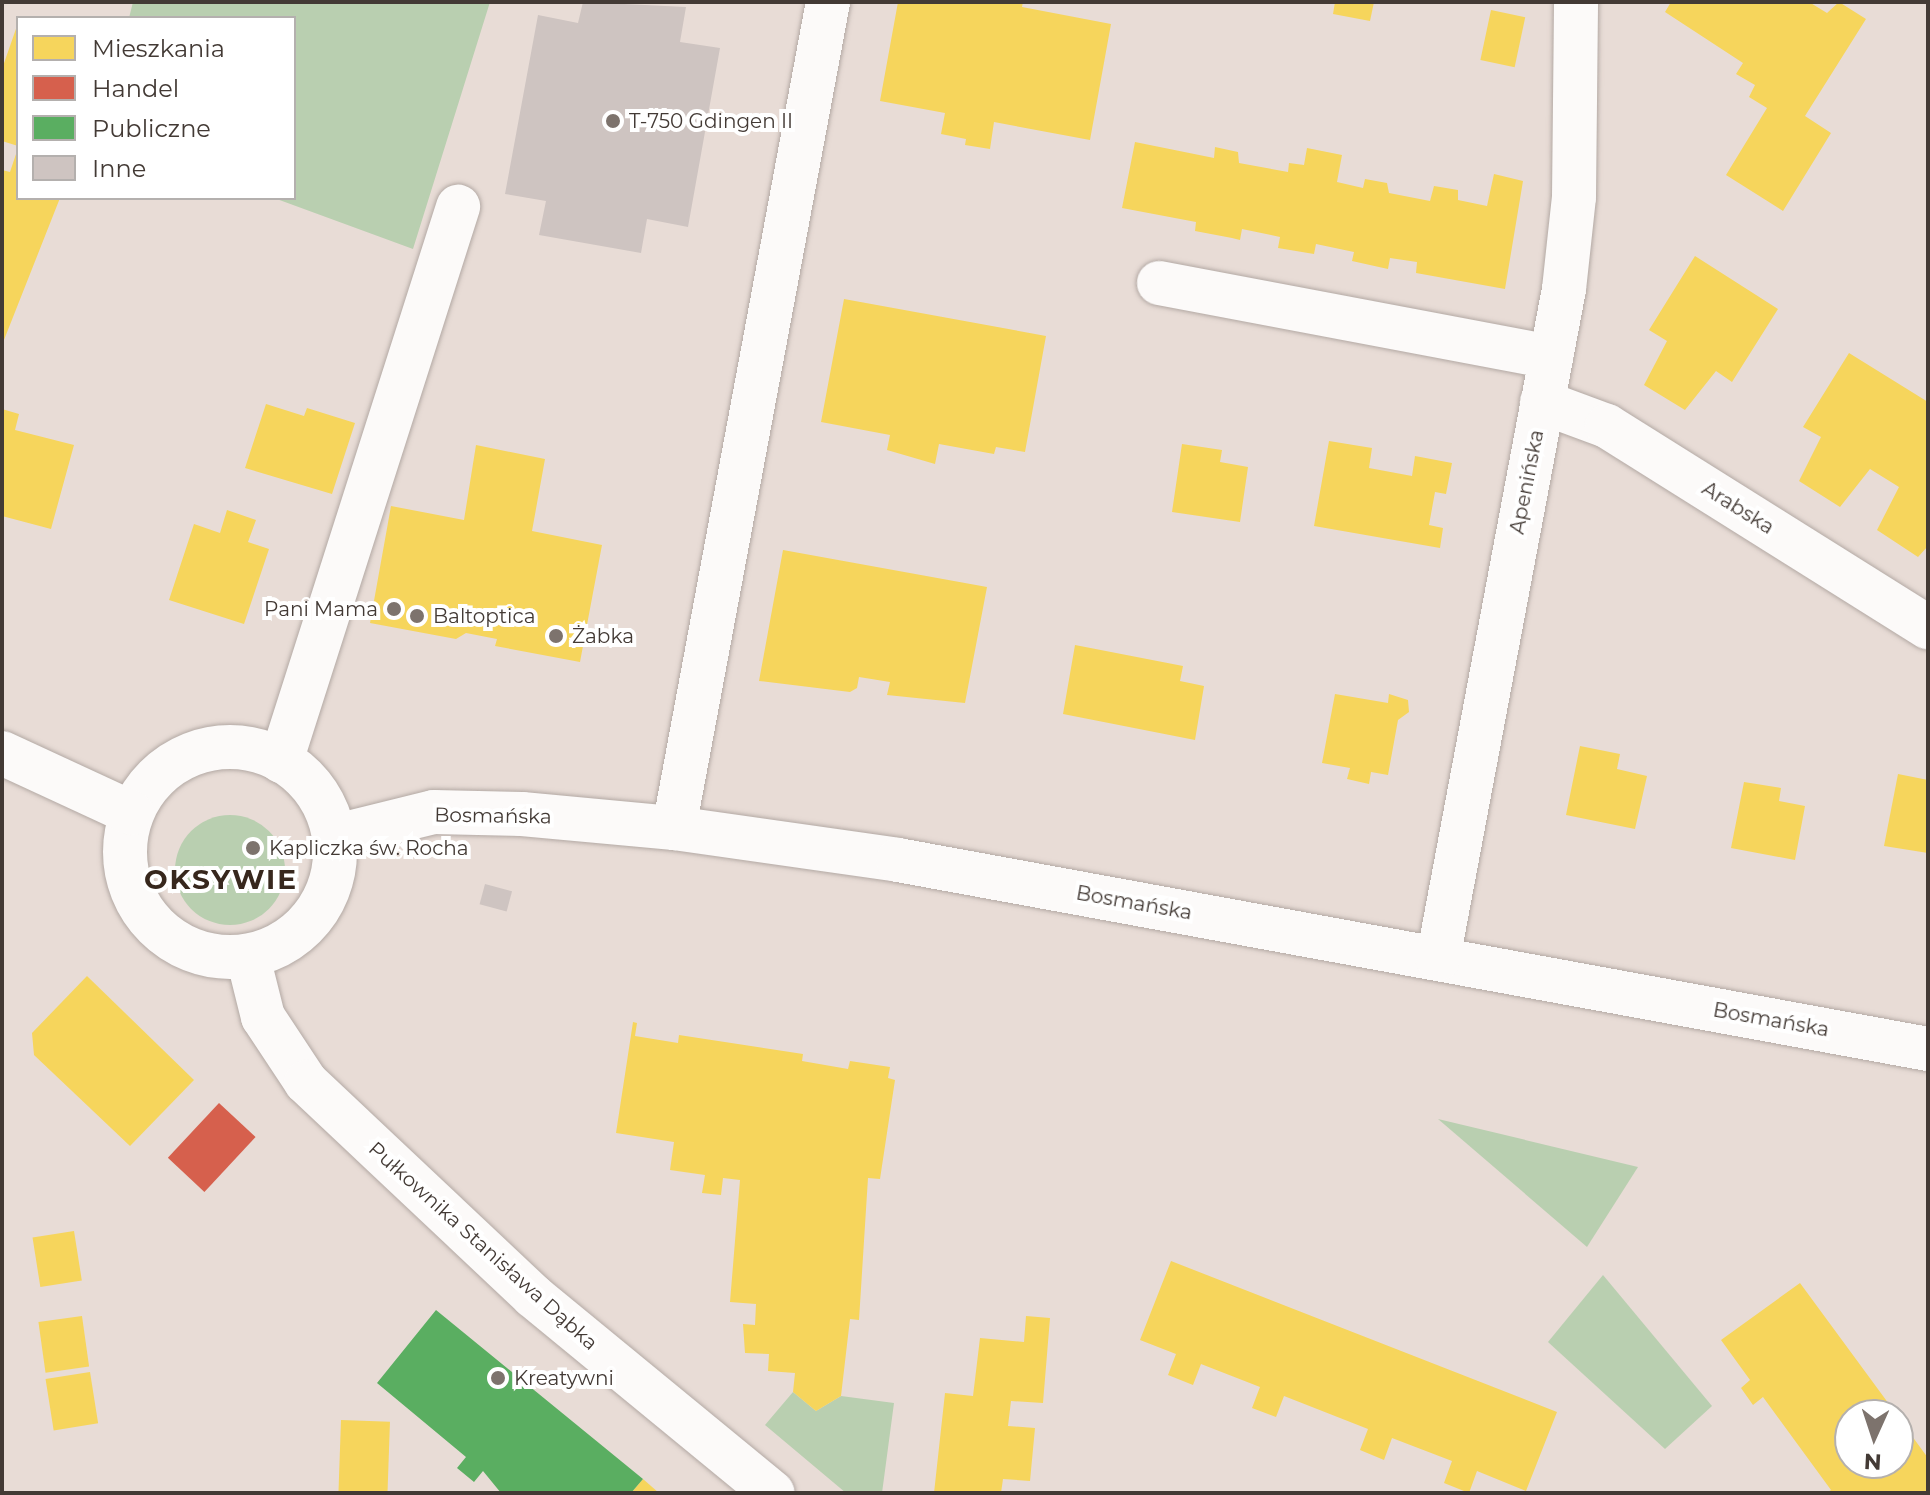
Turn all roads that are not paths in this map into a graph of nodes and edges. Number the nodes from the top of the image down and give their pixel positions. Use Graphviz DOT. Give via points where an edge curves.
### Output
graph roads {
  1 [pos="828,2"];
  2 [pos="1576,2"];
  3 [pos="458,207"];
  4 [pos="1159,283"];
  5 [pos="1551,357"];
  6 [pos="1542,402"];
  7 [pos="1928,627"];
  8 [pos="2,753"];
  9 [pos="281,761"];
  10 [pos="132,813"];
  11 [pos="674,828"];
  12 [pos="336,836"];
  13 [pos="248,957"];
  14 [pos="1438,959"];
  15 [pos="1928,1049"];
  16 [pos="773,1493"];
  1 -- 11 [label="street"];
  2 -- 5 [label="street, Apenińska" via="1574,197"];
  3 -- 9 [label="street"];
  4 -- 5 [label="street"];
  5 -- 6 [label="street, Apenińska"];
  6 -- 7 [label="street, Arabska" via="1607,426"];
  6 -- 14 [label="street, Apenińska"];
  8 -- 10 [label="street"];
  9 -- 10 [label="street" via="261,751 222,746 184,757 153,780"];
  9 -- 12 [label="street" via="297,769 321,801"];
  10 -- 13 [label="street" via="125,845 127,876 139,906 159,931 186,949 216,957"];
  11 -- 12 [label="street, Bosmańska" via="434,812"];
  11 -- 14 [label="street, Bosmańska" via="886,858"];
  12 -- 13 [label="street" via="334,878 317,915 286,942"];
  13 -- 16 [label="street, Pułkownika Stanisława Dąbka" via="263,1017 306,1082 533,1296"];
  14 -- 15 [label="street, Bosmańska"];
}
